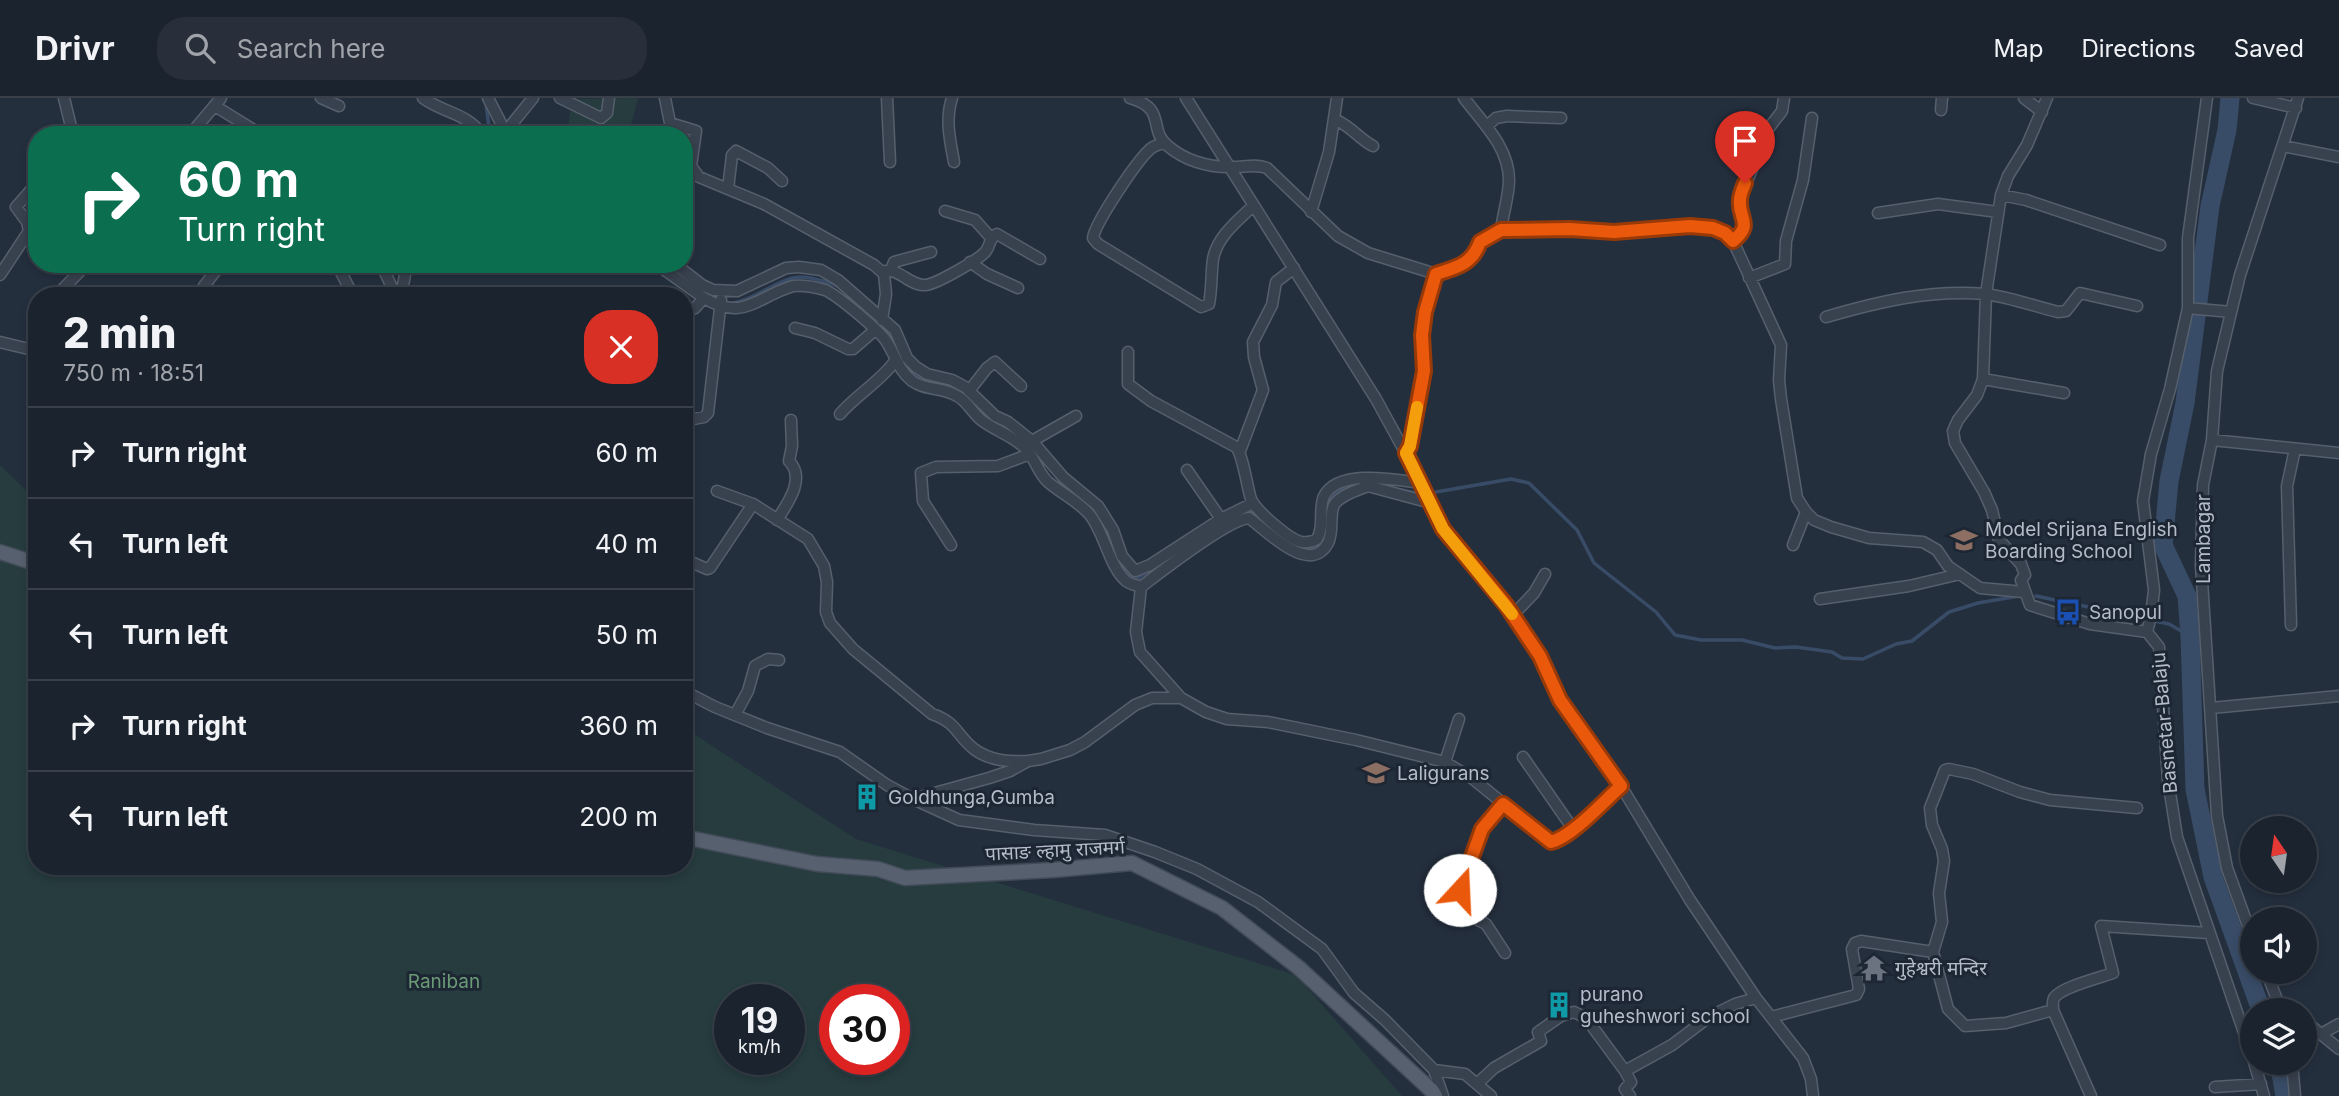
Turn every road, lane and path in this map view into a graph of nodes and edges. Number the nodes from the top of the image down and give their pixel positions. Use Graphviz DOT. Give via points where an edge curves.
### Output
graph roads {
  1 [pos="64,98"];
  2 [pos="321,98"];
  3 [pos="423,98"];
  4 [pos="488,98"];
  5 [pos="533,98"];
  6 [pos="609,98"];
  7 [pos="665,98"];
  8 [pos="887,98"];
  9 [pos="952,98"];
  10 [pos="1130,98"];
  11 [pos="1186,98"];
  12 [pos="1337,98"];
  13 [pos="1464,98"];
  14 [pos="2024,98"];
  15 [pos="2047,98"];
  16 [pos="2207,98"];
  17 [pos="2253,98"];
  18 [pos="563,99"];
  19 [pos="1785,100"];
  20 [pos="218,102"];
  21 [pos="2297,103"];
  22 [pos="339,106"];
  23 [pos="2042,112"];
  24 [pos="1561,118"];
  25 [pos="1812,118"];
  26 [pos="1336,120"];
  27 [pos="71,126"];
  28 [pos="197,126"];
  29 [pos="250,126"];
  30 [pos="476,126"];
  31 [pos="501,126"];
  32 [pos="510,126"];
  33 [pos="682,126"];
  34 [pos="1487,126"];
  35 [pos="693,130"];
  36 [pos="1164,143"];
  37 [pos="1373,146"];
  38 [pos="2283,146"];
  39 [pos="2339,157"];
  40 [pos="693,160"];
  41 [pos="890,162"];
  42 [pos="954,162"];
  43 [pos="1228,167"];
  44 [pos="693,170"];
  45 [pos="782,181"];
  46 [pos="728,189"];
  47 [pos="28,193"];
  48 [pos="2001,195"];
  49 [pos="1253,206"];
  50 [pos="945,211"];
  51 [pos="1311,212"];
  52 [pos="1998,212"];
  53 [pos="1878,213"];
  54 [pos="28,223"];
  55 [pos="1501,230"];
  56 [pos="28,233"];
  57 [pos="991,238"];
  58 [pos="1733,241"];
  59 [pos="2160,245"];
  60 [pos="931,252"];
  61 [pos="1040,259"];
  62 [pos="970,262"];
  63 [pos="1294,268"];
  64 [pos="887,272"];
  65 [pos="78,273"];
  66 [pos="214,273"];
  67 [pos="669,273"];
  68 [pos="687,273"];
  69 [pos="1436,274"];
  70 [pos="0,275"];
  71 [pos="1749,278"];
  72 [pos="65,287"];
  73 [pos="204,287"];
  74 [pos="688,287"];
  75 [pos="1018,288"];
  76 [pos="693,290"];
  77 [pos="1986,294"];
  78 [pos="704,298"];
  79 [pos="721,299"];
  80 [pos="2137,306"];
  81 [pos="2191,308"];
  82 [pos="693,309"];
  83 [pos="2231,312"];
  84 [pos="1826,317"];
  85 [pos="875,322"];
  86 [pos="795,328"];
  87 [pos="0,342"];
  88 [pos="28,349"];
  89 [pos="1128,352"];
  90 [pos="895,361"];
  91 [pos="1983,379"];
  92 [pos="1021,386"];
  93 [pos="964,392"];
  94 [pos="2064,393"];
  95 [pos="840,414"];
  96 [pos="1076,416"];
  97 [pos="693,419"];
  98 [pos="791,420"];
  99 [pos="2212,440"];
  100 [pos="1032,441"];
  101 [pos="2295,449"];
  102 [pos="1240,451"];
  103 [pos="1406,453"];
  104 [pos="2339,453"];
  105 [pos="1030,454"];
  106 [pos="1187,470"];
  107 [pos="1422,484"];
  108 [pos="717,491"];
  109 [pos="1253,503"];
  110 [pos="1431,503"];
  111 [pos="752,504"];
  112 [pos="1806,512"];
  113 [pos="1221,519"];
  114 [pos="777,520"];
  115 [pos="951,545"];
  116 [pos="1793,545"];
  117 [pos="0,552"];
  118 [pos="28,561"];
  119 [pos="693,563"];
  120 [pos="1545,574"];
  121 [pos="1960,574"];
  122 [pos="1141,587"];
  123 [pos="2024,592"];
  124 [pos="1820,599"];
  125 [pos="1513,615"];
  126 [pos="2148,625"];
  127 [pos="2291,625"];
  128 [pos="779,660"];
  129 [pos="693,695"];
  130 [pos="2339,696"];
  131 [pos="1181,698"];
  132 [pos="2211,708"];
  133 [pos="735,715"];
  134 [pos="1459,719"];
  135 [pos="1523,757"];
  136 [pos="1028,761"];
  137 [pos="1445,762"];
  138 [pos="1621,786"];
  139 [pos="913,799"];
  140 [pos="1503,804"];
  141 [pos="2137,808"];
  142 [pos="1573,829"];
  143 [pos="693,839"];
  144 [pos="2241,907"];
  145 [pos="2209,933"];
  146 [pos="1933,952"];
  147 [pos="1505,953"];
  148 [pos="1756,998"];
  149 [pos="2240,1001"];
  150 [pos="2053,1010"];
  151 [pos="1771,1017"];
  152 [pos="2339,1024"];
  153 [pos="2317,1031"];
  154 [pos="2321,1034"];
  155 [pos="2339,1049"];
  156 [pos="1434,1070"];
  157 [pos="1625,1071"];
  158 [pos="2293,1075"];
  159 [pos="1478,1083"];
  160 [pos="2216,1087"];
  161 [pos="2262,1090"];
  162 [pos="1435,1096"];
  163 [pos="1443,1096"];
  164 [pos="1492,1096"];
  165 [pos="1630,1096"];
  166 [pos="1812,1096"];
  167 [pos="2091,1096"];
  168 [pos="2295,1096"];
  1 -- 27 [label="street"];
  2 -- 22 [label="street"];
  3 -- 30 [label="street"];
  4 -- 31 [label="street"];
  5 -- 32 [label="street"];
  6 -- 18 [label="street" via="607,113 601,118"];
  7 -- 33 [label="street" via="670,122"];
  8 -- 41 [label="street"];
  9 -- 42 [label="street" via="948,135"];
  10 -- 36 [label="street" via="1148,104"];
  11 -- 43 [label="street"];
  12 -- 26 [label="street"];
  13 -- 34 [label="street"];
  14 -- 23 [label="street"];
  15 -- 23 [label="street, Basnetar-Balaju"];
  16 -- 81 [label="street" via="2188,238"];
  17 -- 21 [label="street"];
  19 -- 58 [label="street" via="1758,142 1739,201 1745,228"];
  20 -- 28 [label="street"];
  20 -- 29 [label="street"];
  21 -- 38 [label="street, Lambagar"];
  23 -- 48 [label="street, Basnetar-Balaju"];
  24 -- 34 [label="street" via="1507,116"];
  25 -- 71 [label="street" via="1785,264"];
  26 -- 37 [label="street"];
  26 -- 51 [label="street"];
  34 -- 55 [label="street" via="1508,166"];
  35 -- 40 [label="street"];
  36 -- 43 [label="street" via="1181,156"];
  36 -- 49 [label="street" via="1138,163 1098,223 1093,238 1098,244 1206,307 1218,246"];
  38 -- 39 [label="street"];
  38 -- 83 [label="street, Lambagar" via="2252,233"];
  43 -- 49 [label="street"];
  43 -- 51 [label="street" via="1258,164 1267,168"];
  44 -- 46 [label="street"];
  45 -- 46 [label="street" via="768,167 736,151"];
  46 -- 64 [label="street"];
  47 -- 54 [label="street" via="16,207"];
  48 -- 52 [label="street, Basnetar-Balaju"];
  48 -- 59 [label="street"];
  49 -- 63 [label="street"];
  50 -- 57 [label="street" via="975,220"];
  51 -- 69 [label="street" via="1338,236 1368,253"];
  52 -- 53 [label="street" via="1938,204"];
  52 -- 77 [label="street, Basnetar-Balaju"];
  55 -- 58 [label="street" via="1614,232 1690,226 1713,228"];
  55 -- 69 [label="street" via="1480,242 1475,256 1459,267"];
  56 -- 70 [label="street"];
  57 -- 61 [label="street" via="997,234"];
  57 -- 62 [label="street" via="985,253"];
  58 -- 71 [label="street"];
  60 -- 64 [label="street" via="894,262"];
  62 -- 64 [label="street" via="924,286"];
  62 -- 75 [label="street"];
  63 -- 102 [label="street" via="1276,282 1272,305 1253,342 1263,390"];
  63 -- 103 [label="street"];
  64 -- 85 [label="street" via="886,294"];
  65 -- 72 [label="street"];
  66 -- 73 [label="street"];
  67 -- 74 [label="street"];
  68 -- 79 [label="street"];
  69 -- 103 [label="street" via="1425,312 1424,371"];
  71 -- 112 [label="street" via="1781,345 1781,399 1797,498"];
  76 -- 78 [label="street"];
  77 -- 80 [label="street" via="2058,312 2066,311 2080,293"];
  77 -- 84 [label="street" via="1903,298"];
  77 -- 91 [label="street, Basnetar-Balaju"];
  78 -- 79 [label="street"];
  78 -- 82 [label="street"];
  79 -- 85 [label="street" via="732,310 801,286 826,291"];
  79 -- 85 [label="street" via="786,268 821,270 846,286"];
  79 -- 97 [label="street" via="708,413"];
  81 -- 83 [label="street"];
  81 -- 126 [label="street" via="2151,454 2143,501 2154,590"];
  83 -- 99 [label="street, Lambagar" via="2217,371"];
  85 -- 86 [label="street" via="853,349"];
  85 -- 90 [label="street"];
  85 -- 93 [label="street" via="895,330 916,367 952,380"];
  87 -- 88 [label="street"];
  89 -- 102 [label="street" via="1128,384"];
  90 -- 93 [label="street" via="922,387"];
  90 -- 95 [label="street"];
  91 -- 94 [label="street"];
  91 -- 123 [label="street, Basnetar-Balaju" via="1958,420 1955,443 1984,492 1999,540 2021,564"];
  92 -- 93 [label="street" via="995,362"];
  93 -- 100 [label="street"];
  93 -- 105 [label="street" via="979,419"];
  96 -- 100 [label="street"];
  98 -- 114 [label="street" via="789,461 796,468 797,480"];
  99 -- 101 [label="street"];
  99 -- 132 [label="street, Lambagar" via="2201,527"];
  100 -- 113 [label="street" via="1063,477 1098,506 1122,556 1135,570"];
  101 -- 104 [label="street"];
  101 -- 127 [label="street" via="2287,486"];
  102 -- 109 [label="street"];
  103 -- 107 [label="street"];
  105 -- 115 [label="street" via="998,466 936,467 921,473 923,501"];
  105 -- 122 [label="street" via="1043,477 1090,515 1127,582"];
  106 -- 113 [label="street"];
  107 -- 109 [label="street" via="1375,477 1341,483 1323,500 1320,535 1306,543 1280,530"];
  107 -- 110 [label="street"];
  108 -- 111 [label="street"];
  109 -- 113 [label="street"];
  110 -- 122 [label="street" via="1368,486 1360,489 1335,505 1328,543 1311,555 1283,545 1246,518"];
  110 -- 125 [label="street" via="1452,542"];
  111 -- 114 [label="street"];
  111 -- 119 [label="street" via="710,568"];
  112 -- 116 [label="street"];
  112 -- 121 [label="street" via="1814,520 1869,538 1923,542"];
  114 -- 136 [label="street" via="808,539 819,557 827,582 830,623 853,649 932,714 955,726 972,748 1009,762"];
  117 -- 118 [label="main road"];
  120 -- 125 [label="street"];
  121 -- 123 [label="street" via="1980,588"];
  121 -- 124 [label="street"];
  122 -- 131 [label="street" via="1136,632 1140,652"];
  123 -- 126 [label="street, Basnetar-Balaju" via="2034,607 2090,624"];
  125 -- 138 [label="street" via="1540,656 1560,700"];
  126 -- 145 [label="street, Basnetar-Balaju" via="2162,660 2168,780 2177,837"];
  128 -- 133 [label="street" via="768,659 755,666"];
  129 -- 133 [label="street"];
  130 -- 132 [label="street"];
  131 -- 136 [label="street" via="1152,698 1135,705 1085,742"];
  131 -- 137 [label="street" via="1227,719 1268,722"];
  132 -- 144 [label="street, Lambagar" via="2217,816 2227,868"];
  133 -- 139 [label="street" via="840,752"];
  134 -- 137 [label="street"];
  135 -- 142 [label="street"];
  136 -- 139 [label="street" via="989,778"];
  137 -- 140 [label="street"];
  138 -- 142 [label="street"];
  138 -- 148 [label="street"];
  139 -- 156 [label="street" via="959,820 1105,835 1197,869 1258,902 1322,949 1354,993"];
  140 -- 142 [label="street" via="1551,842"];
  140 -- 147 [label="street" via="1482,829 1455,905 1486,924"];
  141 -- 146 [label="street" via="2050,800 1973,774 1945,770 1930,808 1944,861 1942,922"];
  143 -- 162 [label="main road, पासाङ ल्हामु राजमर्ग" via="817,864 878,869 905,878 1132,863 1222,908 1299,968"];
  145 -- 149 [label="street, Basnetar-Balaju"];
  145 -- 150 [label="street" via="2101,926 2113,973 2056,996"];
  146 -- 150 [label="street" via="1948,1009 1965,1026 2007,1023"];
  146 -- 151 [label="street" via="1859,941 1852,951 1859,989 1856,995"];
  148 -- 151 [label="street"];
  148 -- 157 [label="street" via="1709,1017 1672,1045"];
  150 -- 167 [label="street"];
  151 -- 166 [label="street" via="1803,1058"];
  152 -- 154 [label="street"];
  153 -- 154 [label="street"];
  154 -- 155 [label="street"];
  156 -- 159 [label="street" via="1465,1074"];
  156 -- 163 [label="street"];
  157 -- 159 [label="street" via="1586,1018 1574,1012 1538,1032 1541,1041 1494,1068"];
  157 -- 165 [label="street" via="1630,1082 1625,1089"];
  158 -- 168 [label="street"];
  159 -- 164 [label="street"];
  160 -- 161 [label="street"];
}
